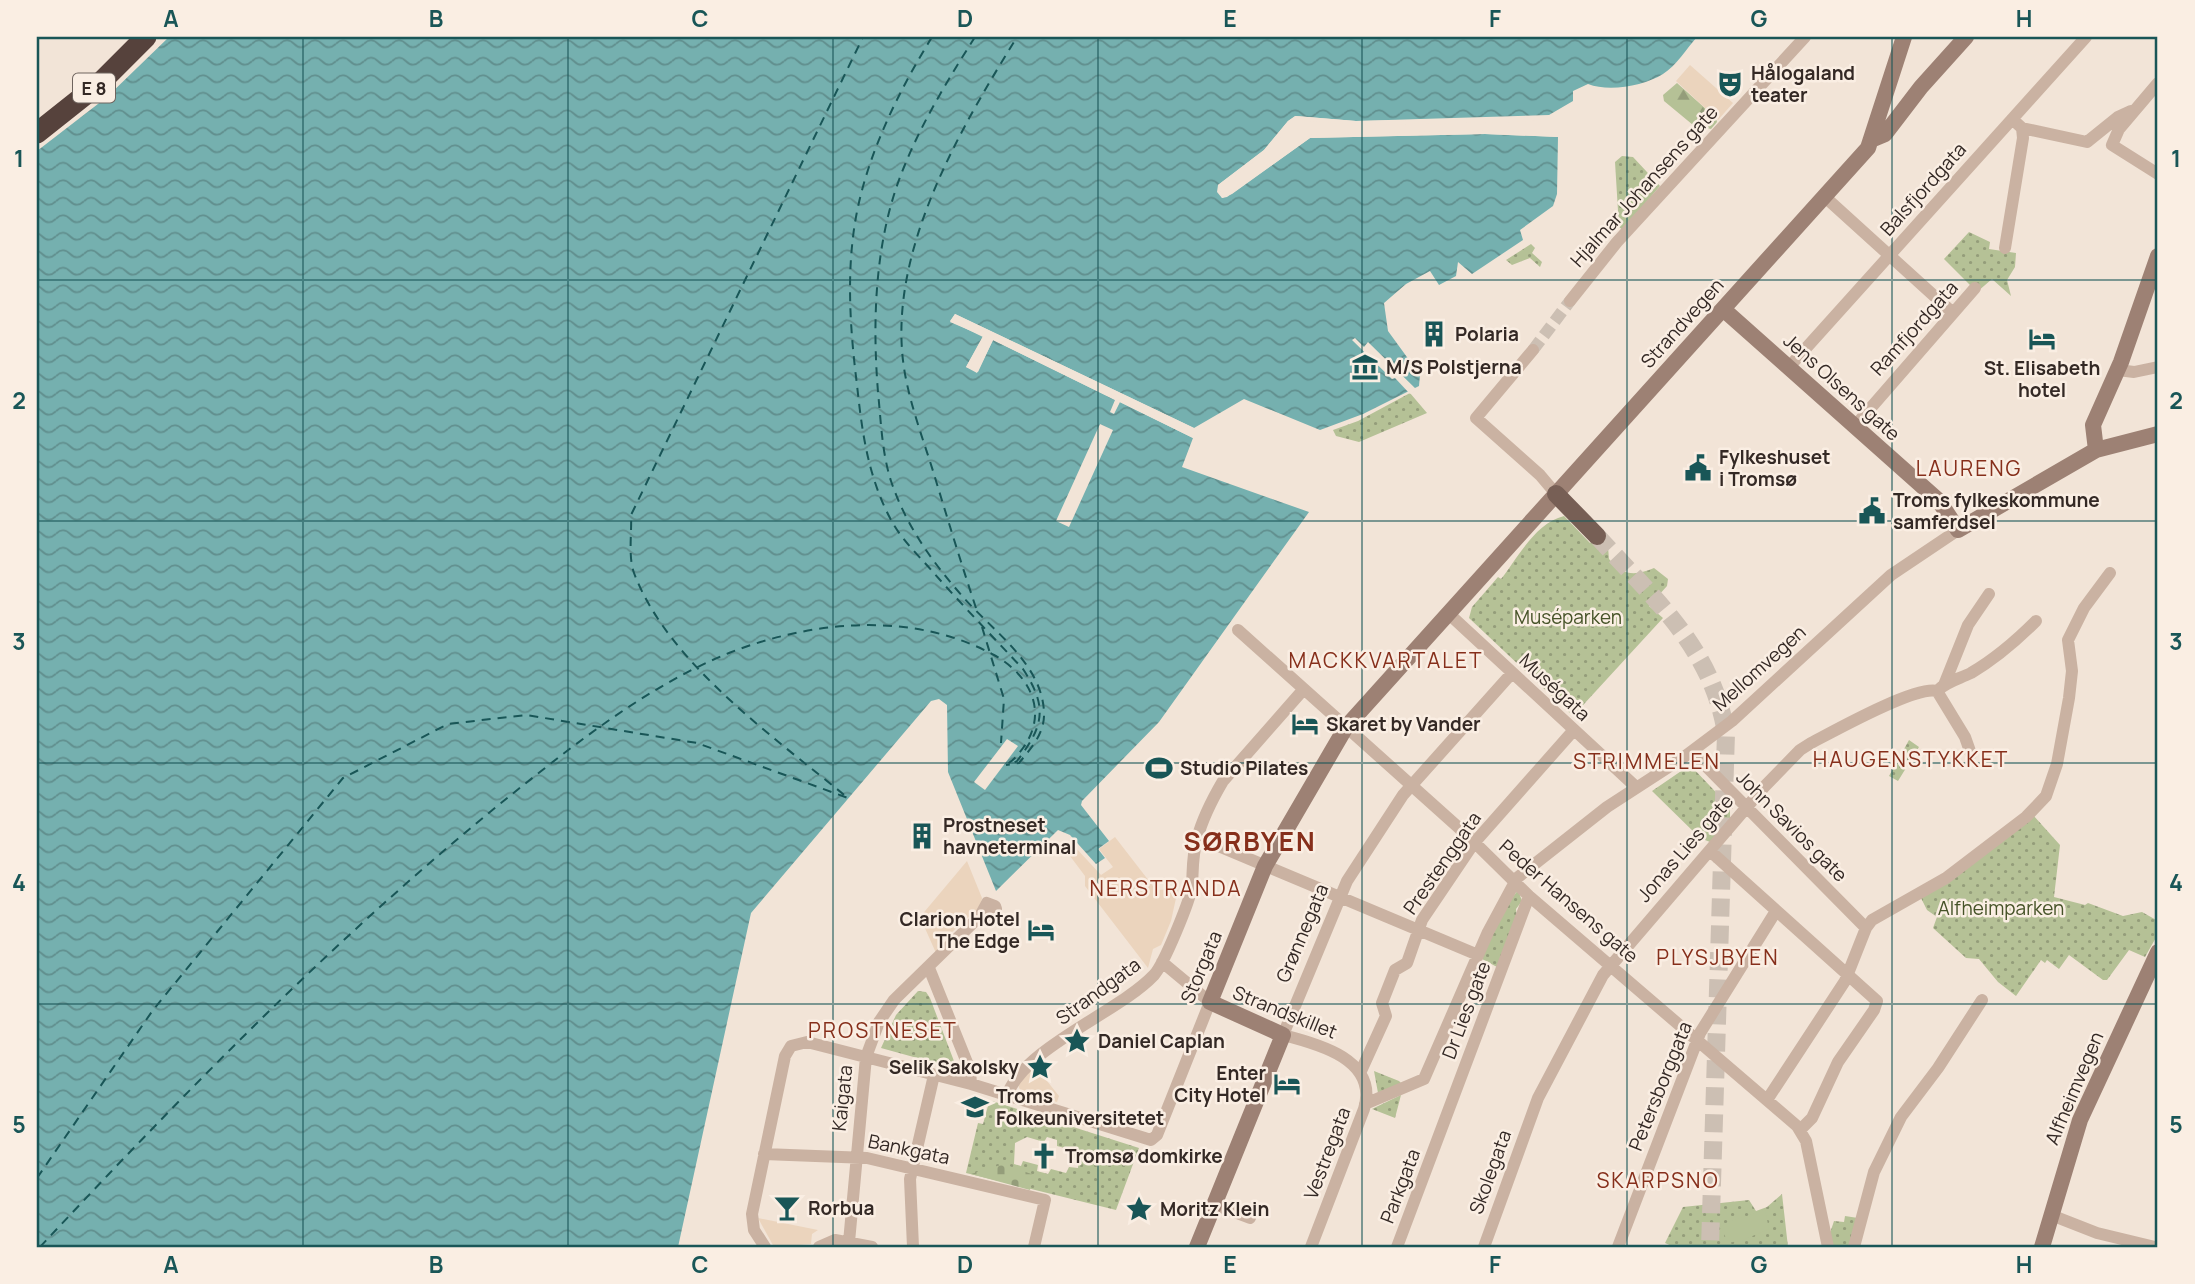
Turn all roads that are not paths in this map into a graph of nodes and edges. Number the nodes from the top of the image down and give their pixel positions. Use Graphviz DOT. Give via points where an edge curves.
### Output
graph roads {
  1 [pos="146,37"];
  2 [pos="1805,37"];
  3 [pos="1966,37"];
  4 [pos="2086,37"];
  5 [pos="1900,38"];
  6 [pos="2158,83"];
  7 [pos="2134,110"];
  8 [pos="2017,123"];
  9 [pos="37,133"];
  10 [pos="1873,139"];
  11 [pos="2158,174"];
  12 [pos="1825,197"];
  13 [pos="2005,248"];
  14 [pos="1890,254"];
  15 [pos="2158,256"];
  16 [pos="1975,288"];
  17 [pos="1570,301"];
  18 [pos="1723,309"];
  19 [pos="1953,313"];
  20 [pos="1533,350"];
  21 [pos="1789,367"];
  22 [pos="2158,367"];
  23 [pos="2118,370"];
  24 [pos="1855,426"];
  25 [pos="2158,434"];
  26 [pos="2096,450"];
  27 [pos="1556,494"];
  28 [pos="1958,530"];
  29 [pos="1597,536"];
  30 [pos="2110,573"];
  31 [pos="1989,594"];
  32 [pos="1449,614"];
  33 [pos="2036,621"];
  34 [pos="1238,630"];
  35 [pos="1512,673"];
  36 [pos="1940,688"];
  37 [pos="1303,690"];
  38 [pos="1346,727"];
  39 [pos="1573,731"];
  40 [pos="1692,752"];
  41 [pos="1971,754"];
  42 [pos="1412,787"];
  43 [pos="1636,787"];
  44 [pos="1746,807"];
  45 [pos="1197,837"];
  46 [pos="1474,843"];
  47 [pos="1710,851"];
  48 [pos="1265,866"];
  49 [pos="1515,881"];
  50 [pos="1529,895"];
  51 [pos="1339,898"];
  52 [pos="1776,911"];
  53 [pos="980,916"];
  54 [pos="1866,928"];
  55 [pos="1418,930"];
  56 [pos="2158,952"];
  57 [pos="1478,955"];
  58 [pos="1162,962"];
  59 [pos="1610,964"];
  60 [pos="929,968"];
  61 [pos="1848,974"];
  62 [pos="2153,975"];
  63 [pos="1982,1000"];
  64 [pos="1210,1002"];
  65 [pos="1283,1035"];
  66 [pos="1698,1041"];
  67 [pos="866,1056"];
  68 [pos="1361,1070"];
  69 [pos="934,1075"];
  70 [pos="971,1084"];
  71 [pos="1007,1095"];
  72 [pos="1767,1100"];
  73 [pos="1366,1104"];
  74 [pos="1533,1109"];
  75 [pos="1800,1130"];
  76 [pos="1440,1138"];
  77 [pos="764,1154"];
  78 [pos="858,1158"];
  79 [pos="912,1168"];
  80 [pos="1213,1204"];
  81 [pos="2051,1215"];
  82 [pos="1250,1218"];
  83 [pos="849,1242"];
  84 [pos="765,1247"];
  85 [pos="819,1247"];
  86 [pos="872,1247"];
  87 [pos="913,1247"];
  88 [pos="1034,1247"];
  89 [pos="1196,1247"];
  90 [pos="1311,1247"];
  91 [pos="1397,1247"];
  92 [pos="1484,1247"];
  93 [pos="1618,1247"];
  94 [pos="1828,1247"];
  95 [pos="1854,1247"];
  96 [pos="2042,1247"];
  97 [pos="2155,1247"];
  1 -- 9 [label="highway, E 8" via="100,83"];
  2 -- 17 [label="street, Hjalmar Johansens gate"];
  3 -- 10 [label="street" via="1885,134"];
  4 -- 8 [label="street, Balsfjordgata"];
  5 -- 10 [label="street, Strandvegen"];
  6 -- 7 [label="street"];
  7 -- 8 [label="street" via="2087,142"];
  7 -- 11 [label="street" via="2114,137 2113,148"];
  8 -- 13 [label="street" via="2021,162"];
  8 -- 14 [label="street, Balsfjordgata"];
  10 -- 12 [label="street, Strandvegen"];
  12 -- 14 [label="street"];
  12 -- 18 [label="street, Strandvegen"];
  14 -- 19 [label="street"];
  14 -- 21 [label="street, Balsfjordgata"];
  15 -- 23 [label="street"];
  16 -- 19 [label="street, Ramfjordgata"];
  18 -- 21 [label="street, Jens Olsens gate"];
  18 -- 27 [label="street, Strandvegen"];
  19 -- 24 [label="street, Ramfjordgata"];
  20 -- 27 [label="street" via="1476,418"];
  21 -- 24 [label="street, Jens Olsens gate"];
  22 -- 23 [label="street"];
  23 -- 26 [label="street" via="2093,425"];
  24 -- 28 [label="street, Jens Olsens gate" via="1939,501"];
  25 -- 26 [label="street, Mellomvegen"];
  26 -- 28 [label="street, Mellomvegen"];
  27 -- 29 [label="main road"];
  27 -- 32 [label="street, Strandvegen"];
  28 -- 40 [label="street, Mellomvegen" via="1891,575 1759,699"];
  30 -- 54 [label="street" via="2068,640 2069,698 2058,762 2046,796 2026,817 1950,875 1880,913"];
  31 -- 36 [label="street" via="1968,625"];
  32 -- 35 [label="street, Muségata"];
  32 -- 38 [label="street, Storgata"];
  33 -- 36 [label="street, Jonas Lies gate" via="2001,653"];
  34 -- 37 [label="street"];
  35 -- 39 [label="street, Muségata"];
  35 -- 42 [label="street, Grønnegata"];
  36 -- 41 [label="street"];
  36 -- 44 [label="street, Jonas Lies gate" via="1886,706 1811,743"];
  37 -- 38 [label="street, Peder Hansens gate"];
  37 -- 45 [label="street, Strandgata" via="1223,781"];
  38 -- 42 [label="street, Peder Hansens gate"];
  38 -- 48 [label="street, Storgata"];
  39 -- 43 [label="street, Muségata"];
  39 -- 46 [label="street, Prestenggata"];
  40 -- 43 [label="street, Mellomvegen"];
  40 -- 44 [label="street, John Savios gate"];
  42 -- 46 [label="street, Peder Hansens gate"];
  42 -- 51 [label="street, Grønnegata" via="1384,823"];
  43 -- 49 [label="street, Mellomvegen"];
  44 -- 47 [label="street, Jonas Lies gate"];
  44 -- 54 [label="street, John Savios gate"];
  45 -- 48 [label="street"];
  45 -- 58 [label="street, Strandgata" via="1190,892"];
  46 -- 49 [label="street, Peder Hansens gate"];
  46 -- 55 [label="street, Prestenggata"];
  47 -- 52 [label="street"];
  47 -- 59 [label="street, Jonas Lies gate"];
  48 -- 51 [label="street"];
  48 -- 64 [label="street, Storgata"];
  49 -- 50 [label="street, Peder Hansens gate"];
  49 -- 57 [label="street, Mellomvegen"];
  50 -- 59 [label="street, Peder Hansens gate"];
  50 -- 76 [label="street, Dr Lies gate"];
  51 -- 55 [label="street"];
  51 -- 65 [label="street, Grønnegata"];
  52 -- 61 [label="street"];
  52 -- 66 [label="street, Petersborggata"];
  53 -- 60 [label="street, Kaigata"];
  54 -- 61 [label="street"];
  55 -- 57 [label="street"];
  55 -- 68 [label="street, Prestenggata" via="1408,963 1395,970 1382,1003 1387,1016"];
  56 -- 62 [label="street, Alfheimvegen"];
  57 -- 73 [label="street, Mellomvegen" via="1424,1079"];
  58 -- 64 [label="street, Strandskillet"];
  58 -- 71 [label="street, Strandgata" via="1154,975 1027,1067"];
  59 -- 66 [label="street, Peder Hansens gate"];
  59 -- 74 [label="street, Jonas Lies gate"];
  60 -- 67 [label="street, Kaigata" via="886,1010"];
  60 -- 70 [label="street" via="970,1070"];
  61 -- 72 [label="street"];
  61 -- 75 [label="street" via="1877,1005 1838,1062 1812,1118"];
  62 -- 81 [label="street, Alfheimvegen" via="2080,1120"];
  63 -- 95 [label="street" via="1901,1116 1874,1172"];
  64 -- 65 [label="street, Strandskillet"];
  64 -- 71 [label="street, Storgata" via="1157,1135 1151,1140"];
  65 -- 68 [label="street, Strandskillet" via="1343,1057"];
  65 -- 80 [label="street, Grønnegata"];
  66 -- 72 [label="street, Peder Hansens gate"];
  66 -- 93 [label="street, Petersborggata"];
  67 -- 69 [label="street"];
  67 -- 77 [label="street" via="801,1042 788,1048"];
  67 -- 78 [label="street, Kaigata"];
  68 -- 73 [label="street, Vestregata"];
  69 -- 70 [label="street"];
  69 -- 79 [label="street"];
  70 -- 71 [label="street"];
  72 -- 75 [label="street, Peder Hansens gate"];
  73 -- 90 [label="street, Vestregata"];
  74 -- 92 [label="street, Skolegata"];
  75 -- 94 [label="street"];
  76 -- 91 [label="street, Parkgata"];
  77 -- 78 [label="street, Bankgata"];
  77 -- 84 [label="street" via="752,1214 754,1230"];
  78 -- 79 [label="street, Bankgata"];
  78 -- 83 [label="street, Kaigata"];
  79 -- 87 [label="street"];
  79 -- 88 [label="street, Bankgata" via="1045,1200"];
  80 -- 82 [label="street"];
  80 -- 89 [label="street, Grønnegata"];
  81 -- 96 [label="street, Alfheimvegen"];
  81 -- 97 [label="street" via="2097,1233"];
  83 -- 85 [label="street" via="835,1240"];
  83 -- 86 [label="street"];
}
